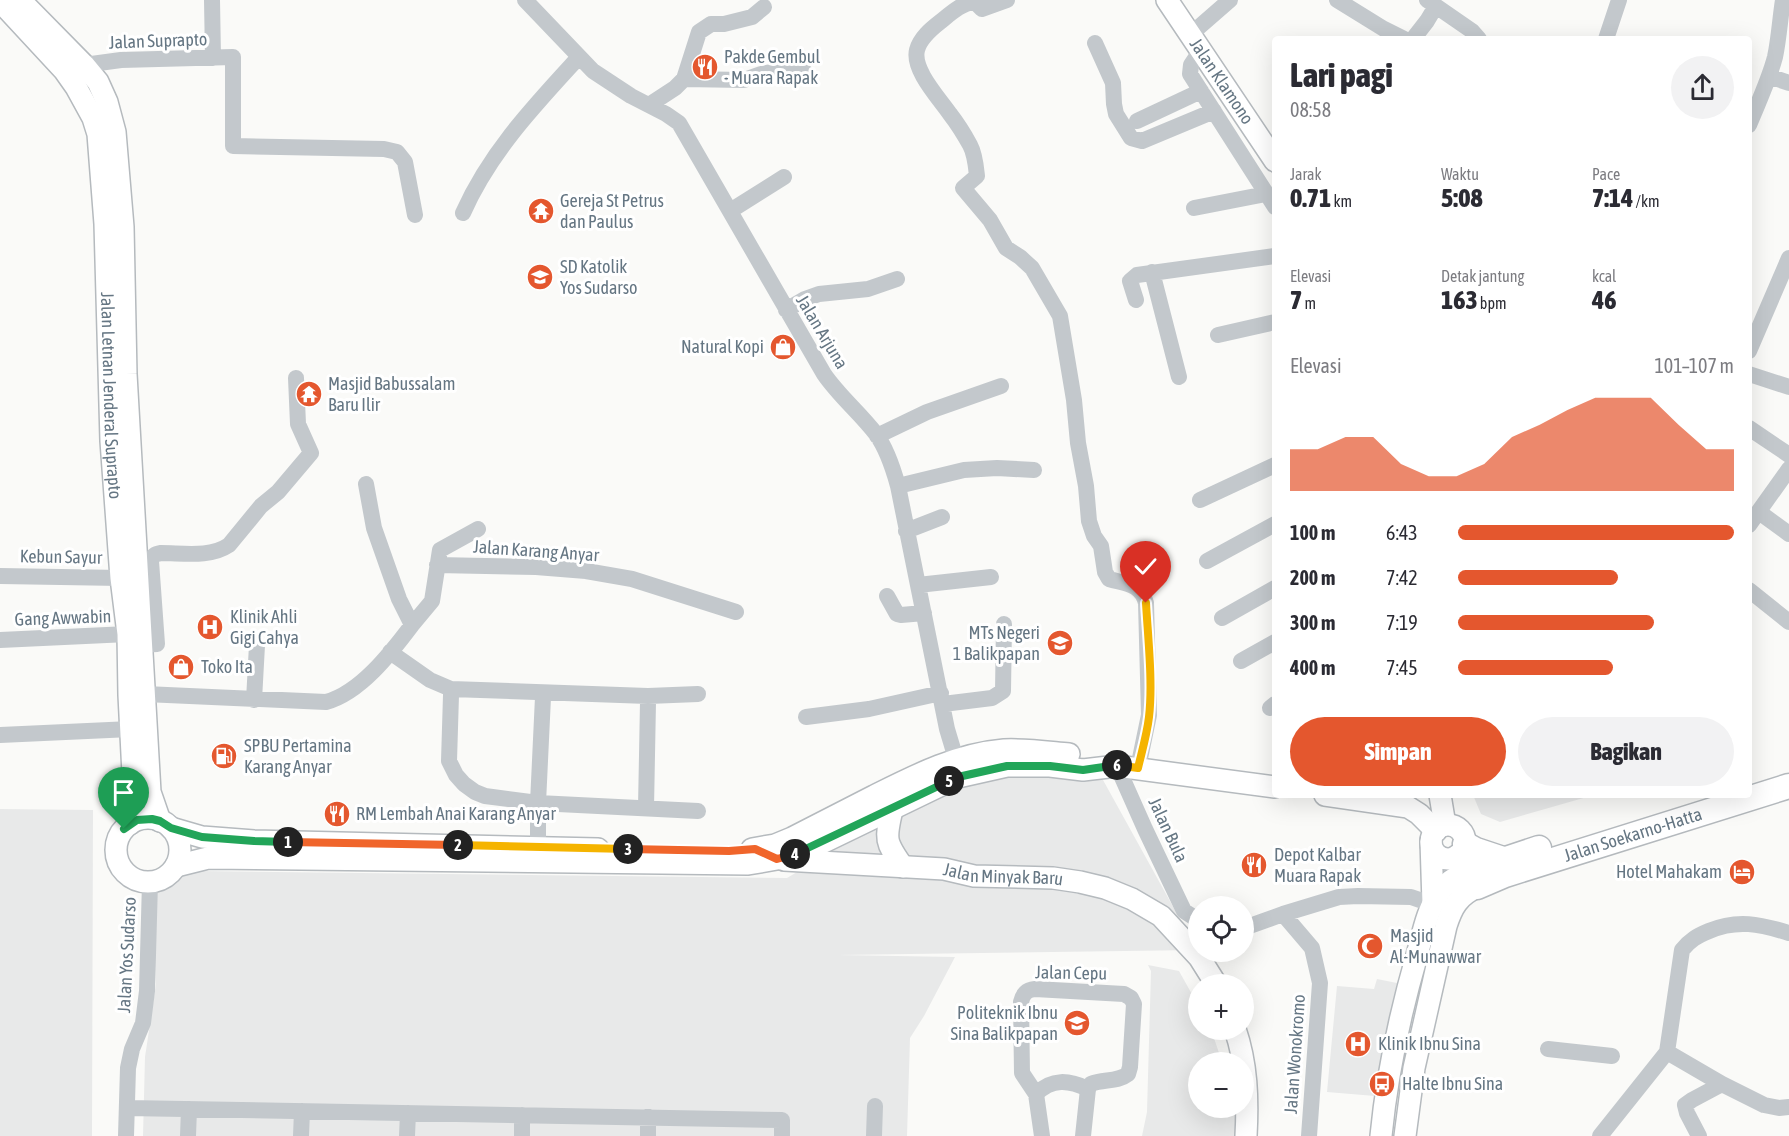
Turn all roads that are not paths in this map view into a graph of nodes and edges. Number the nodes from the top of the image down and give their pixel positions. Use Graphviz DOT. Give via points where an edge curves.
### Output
graph roads {
  1 [pos="20,0"];
  2 [pos="212,0"];
  3 [pos="525,0"];
  4 [pos="1007,0"];
  5 [pos="1167,0"];
  6 [pos="1230,0"];
  7 [pos="1337,0"];
  8 [pos="1619,0"];
  9 [pos="1783,0"];
  10 [pos="0,1"];
  11 [pos="1431,3"];
  12 [pos="764,7"];
  13 [pos="1398,36"];
  14 [pos="1415,36"];
  15 [pos="1476,36"];
  16 [pos="1607,36"];
  17 [pos="1196,42"];
  18 [pos="1095,43"];
  19 [pos="579,57"];
  20 [pos="213,58"];
  21 [pos="84,65"];
  22 [pos="805,72"];
  23 [pos="1769,76"];
  24 [pos="684,79"];
  25 [pos="1789,83"];
  26 [pos="1201,91"];
  27 [pos="649,105"];
  28 [pos="1214,111"];
  29 [pos="1752,118"];
  30 [pos="1137,120"];
  31 [pos="1272,156"];
  32 [pos="784,177"];
  33 [pos="1271,201"];
  34 [pos="1194,208"];
  35 [pos="730,211"];
  36 [pos="463,213"];
  37 [pos="415,215"];
  38 [pos="114,225"];
  39 [pos="1272,256"];
  40 [pos="1789,258"];
  41 [pos="1152,272"];
  42 [pos="897,279"];
  43 [pos="1136,300"];
  44 [pos="786,310"];
  45 [pos="1272,323"];
  46 [pos="1218,335"];
  47 [pos="1752,344"];
  48 [pos="1752,375"];
  49 [pos="1179,377"];
  50 [pos="296,378"];
  51 [pos="1000,386"];
  52 [pos="1789,387"];
  53 [pos="1752,430"];
  54 [pos="877,436"];
  55 [pos="1789,455"];
  56 [pos="1272,466"];
  57 [pos="1789,469"];
  58 [pos="1034,470"];
  59 [pos="366,484"];
  60 [pos="898,486"];
  61 [pos="1200,500"];
  62 [pos="942,517"];
  63 [pos="1754,518"];
  64 [pos="1272,526"];
  65 [pos="478,529"];
  66 [pos="906,531"];
  67 [pos="1789,534"];
  68 [pos="1207,561"];
  69 [pos="437,566"];
  70 [pos="0,576"];
  71 [pos="991,577"];
  72 [pos="121,578"];
  73 [pos="918,585"];
  74 [pos="1272,590"];
  75 [pos="1752,592"];
  76 [pos="886,596"];
  77 [pos="735,612"];
  78 [pos="924,613"];
  79 [pos="1222,618"];
  80 [pos="1789,622"];
  81 [pos="1004,624"];
  82 [pos="412,625"];
  83 [pos="0,640"];
  84 [pos="135,640"];
  85 [pos="1272,644"];
  86 [pos="257,645"];
  87 [pos="392,651"];
  88 [pos="1241,661"];
  89 [pos="145,694"];
  90 [pos="698,694"];
  91 [pos="451,695"];
  92 [pos="543,698"];
  93 [pos="254,700"];
  94 [pos="648,702"];
  95 [pos="944,710"];
  96 [pos="806,717"];
  97 [pos="131,729"];
  98 [pos="0,735"];
  99 [pos="956,759"];
  100 [pos="1122,766"];
  101 [pos="1789,772"];
  102 [pos="1752,783"];
  103 [pos="1789,786"];
  104 [pos="1272,788"];
  105 [pos="1346,798"];
  106 [pos="1440,798"];
  107 [pos="1701,798"];
  108 [pos="1751,798"];
  109 [pos="1752,798"];
  110 [pos="538,806"];
  111 [pos="646,808"];
  112 [pos="892,810"];
  113 [pos="698,811"];
  114 [pos="130,824"];
  115 [pos="166,825"];
  116 [pos="1437,832"];
  117 [pos="538,845"];
  118 [pos="751,856"];
  119 [pos="777,859"];
  120 [pos="1467,865"];
  121 [pos="176,866"];
  122 [pos="903,867"];
  123 [pos="974,876"];
  124 [pos="150,882"];
  125 [pos="1442,907"];
  126 [pos="1188,914"];
  127 [pos="1282,914"];
  128 [pos="1254,924"];
  129 [pos="1789,933"];
  130 [pos="1210,974"];
  131 [pos="1238,1040"];
  132 [pos="1548,1049"];
  133 [pos="1667,1052"];
  134 [pos="1612,1056"];
  135 [pos="1722,1084"];
  136 [pos="1088,1089"];
  137 [pos="1036,1094"];
  138 [pos="875,1106"];
  139 [pos="1789,1107"];
  140 [pos="127,1108"];
  141 [pos="189,1109"];
  142 [pos="302,1111"];
  143 [pos="408,1113"];
  144 [pos="522,1115"];
  145 [pos="648,1118"];
  146 [pos="126,1136"];
  147 [pos="188,1136"];
  148 [pos="301,1136"];
  149 [pos="407,1136"];
  150 [pos="522,1136"];
  151 [pos="648,1136"];
  152 [pos="782,1136"];
  153 [pos="874,1136"];
  154 [pos="1042,1136"];
  155 [pos="1083,1136"];
  156 [pos="1246,1136"];
  157 [pos="1309,1136"];
  158 [pos="1381,1136"];
  159 [pos="1405,1136"];
  160 [pos="1600,1136"];
  161 [pos="1699,1136"];
  1 -- 21 [label="main road, Jalan Letnan Jenderal Suprapto"];
  2 -- 20 [label="street"];
  3 -- 19 [label="street, Jalan Arjuna"];
  4 -- 100 [label="street" via="982,9 969,2 930,30 916,51 933,93 972,147 977,176 963,188 990,220 1006,248 1032,268 1060,316 1089,520 1101,546 1109,579 1138,589 1146,603 1149,715"];
  5 -- 17 [label="main road, Jalan Klamono"];
  6 -- 17 [label="street"];
  7 -- 13 [label="street"];
  8 -- 16 [label="street"];
  9 -- 23 [label="street"];
  10 -- 38 [label="main road, Jalan Letnan Jenderal Suprapto" via="81,93 98,134"];
  11 -- 14 [label="street" via="1427,21"];
  11 -- 15 [label="street"];
  12 -- 24 [label="street" via="752,17 711,24 699,32"];
  17 -- 26 [label="street" via="1190,74"];
  17 -- 31 [label="main road, Jalan Klamono"];
  18 -- 28 [label="street" via="1113,83 1116,114 1131,138 1142,141"];
  19 -- 27 [label="street, Jalan Arjuna" via="600,76"];
  19 -- 36 [label="street" via="506,141"];
  20 -- 21 [label="street, Jalan Suprapto"];
  20 -- 37 [label="street, Jalan Suprapto" via="233,57 233,146 397,152 405,162"];
  21 -- 38 [label="main road, Jalan Letnan Jenderal Suprapto" via="103,92 111,115 117,149"];
  22 -- 24 [label="street" via="786,69 744,80"];
  23 -- 25 [label="street"];
  23 -- 29 [label="street"];
  24 -- 27 [label="street"];
  26 -- 28 [label="street"];
  26 -- 30 [label="street"];
  27 -- 35 [label="street, Jalan Arjuna" via="679,123"];
  28 -- 33 [label="street"];
  32 -- 35 [label="street"];
  33 -- 34 [label="street"];
  35 -- 44 [label="street, Jalan Arjuna"];
  38 -- 72 [label="main road, Jalan Letnan Jenderal Suprapto" via="111,441"];
  38 -- 84 [label="main road, Jalan Letnan Jenderal Suprapto" via="126,374"];
  39 -- 41 [label="street"];
  40 -- 47 [label="street"];
  41 -- 43 [label="street" via="1130,281"];
  41 -- 49 [label="street"];
  42 -- 44 [label="street" via="868,290 819,294"];
  44 -- 54 [label="street, Jalan Arjuna" via="831,385"];
  45 -- 46 [label="street"];
  48 -- 52 [label="street"];
  50 -- 84 [label="street" via="298,424 310,454 224,549 153,556 156,644"];
  51 -- 54 [label="street" via="927,412"];
  53 -- 55 [label="street"];
  54 -- 60 [label="street, Jalan Arjuna"];
  56 -- 61 [label="street"];
  57 -- 63 [label="street"];
  58 -- 60 [label="street" via="964,470"];
  59 -- 82 [label="street" via="374,528"];
  60 -- 66 [label="street, Jalan Arjuna"];
  62 -- 66 [label="street"];
  63 -- 67 [label="street"];
  64 -- 68 [label="street"];
  65 -- 69 [label="street, Jalan Karang Anyar" via="441,548"];
  66 -- 73 [label="street, Jalan Arjuna"];
  69 -- 77 [label="street, Jalan Karang Anyar" via="586,571 632,579"];
  69 -- 82 [label="street, Jalan Karang Anyar" via="432,601"];
  70 -- 72 [label="street, Kebun Sayur"];
  71 -- 73 [label="street"];
  72 -- 84 [label="main road, Jalan Letnan Jenderal Suprapto"];
  73 -- 78 [label="street, Jalan Arjuna"];
  74 -- 79 [label="street"];
  75 -- 80 [label="street"];
  76 -- 78 [label="street" via="897,614"];
  78 -- 95 [label="street, Jalan Arjuna"];
  81 -- 95 [label="street" via="1003,691 992,698"];
  82 -- 87 [label="street, Jalan Karang Anyar"];
  83 -- 84 [label="street, Gang Awwabin"];
  84 -- 89 [label="main road, Jalan Letnan Jenderal Suprapto"];
  84 -- 97 [label="main road, Jalan Letnan Jenderal Suprapto" via="129,695"];
  85 -- 88 [label="street"];
  86 -- 93 [label="street"];
  87 -- 90 [label="street" via="430,680 451,688 648,696"];
  87 -- 93 [label="street" via="353,690 336,699 315,703"];
  89 -- 93 [label="street"];
  89 -- 115 [label="main road, Jalan Letnan Jenderal Suprapto" via="150,792"];
  91 -- 110 [label="street" via="449,761 456,775 484,796"];
  92 -- 110 [label="street"];
  94 -- 111 [label="street"];
  95 -- 96 [label="street" via="869,709"];
  95 -- 99 [label="street, Jalan Arjuna"];
  97 -- 98 [label="street"];
  97 -- 114 [label="main road, Jalan Letnan Jenderal Suprapto" via="134,794"];
  99 -- 100 [label="main road" via="1025,750 1085,755"];
  99 -- 118 [label="main road"];
  100 -- 104 [label="main road"];
  100 -- 112 [label="main road" via="1083,770 1007,766 958,777"];
  100 -- 126 [label="street, Jalan Bula" via="1145,830"];
  101 -- 102 [label="highway"];
  103 -- 109 [label="highway, Jalan Soekarno-Hatta"];
  105 -- 116 [label="main road" via="1408,807"];
  106 -- 116 [label="main road"];
  107 -- 120 [label="highway, Jalan Soekarno-Hatta" via="1503,858"];
  108 -- 120 [label="highway, Jalan Soekarno-Hatta" via="1505,875"];
  110 -- 111 [label="street"];
  110 -- 117 [label="street"];
  111 -- 113 [label="street"];
  112 -- 119 [label="main road" via="801,853"];
  112 -- 122 [label="main road" via="886,835"];
  114 -- 115 [label="main road" via="145,819"];
  114 -- 124 [label="main road" via="119,838 117,858 128,875"];
  115 -- 117 [label="main road" via="202,837 254,841"];
  115 -- 121 [label="main road" via="179,842"];
  116 -- 120 [label="main road" via="1433,851 1442,858"];
  116 -- 120 [label="main road" via="1451,825 1461,830 1466,839"];
  116 -- 125 [label="main road"];
  117 -- 118 [label="main road" via="581,855 718,851"];
  117 -- 121 [label="main road" via="208,858"];
  118 -- 119 [label="main road, Jalan Minyak Baru"];
  118 -- 123 [label="main road" via="772,871 829,878 945,882"];
  119 -- 122 [label="main road, Jalan Minyak Baru"];
  120 -- 125 [label="main road" via="1441,890"];
  121 -- 124 [label="main road" via="164,878"];
  122 -- 123 [label="main road, Jalan Minyak Baru"];
  123 -- 130 [label="main road, Jalan Minyak Baru" via="1053,878 1105,888 1132,898 1161,916"];
  124 -- 140 [label="street, Jalan Yos Sudarso" via="147,991 143,1023 128,1068"];
  125 -- 127 [label="street" via="1411,897 1358,896 1339,897"];
  125 -- 158 [label="main road" via="1404,999"];
  125 -- 159 [label="main road"];
  127 -- 128 [label="street"];
  127 -- 157 [label="street, Jalan Wonokromo" via="1312,948 1320,983"];
  129 -- 133 [label="street" via="1745,923 1720,927 1688,942 1682,950"];
  131 -- 156 [label="main road" via="1247,1089"];
  132 -- 134 [label="street"];
  133 -- 135 [label="street"];
  133 -- 160 [label="street"];
  135 -- 139 [label="street" via="1764,1105"];
  135 -- 161 [label="street" via="1685,1105"];
  136 -- 137 [label="street" via="1072,1082 1058,1082 1044,1086"];
  136 -- 137 [label="street, Jalan Cepu" via="1096,1082 1128,1074 1132,1001 1124,994 1031,990 1021,1002 1021,1065 1024,1078"];
  136 -- 155 [label="street"];
  137 -- 154 [label="street, Jalan Cepu"];
  138 -- 153 [label="street"];
  140 -- 141 [label="street"];
  140 -- 146 [label="street, Jalan Yos Sudarso"];
  141 -- 142 [label="street"];
  141 -- 147 [label="street"];
  142 -- 143 [label="street"];
  142 -- 148 [label="street"];
  143 -- 144 [label="street"];
  143 -- 149 [label="street"];
  144 -- 145 [label="street"];
  144 -- 150 [label="street"];
  145 -- 151 [label="street"];
  145 -- 152 [label="street" via="782,1120"];
}
